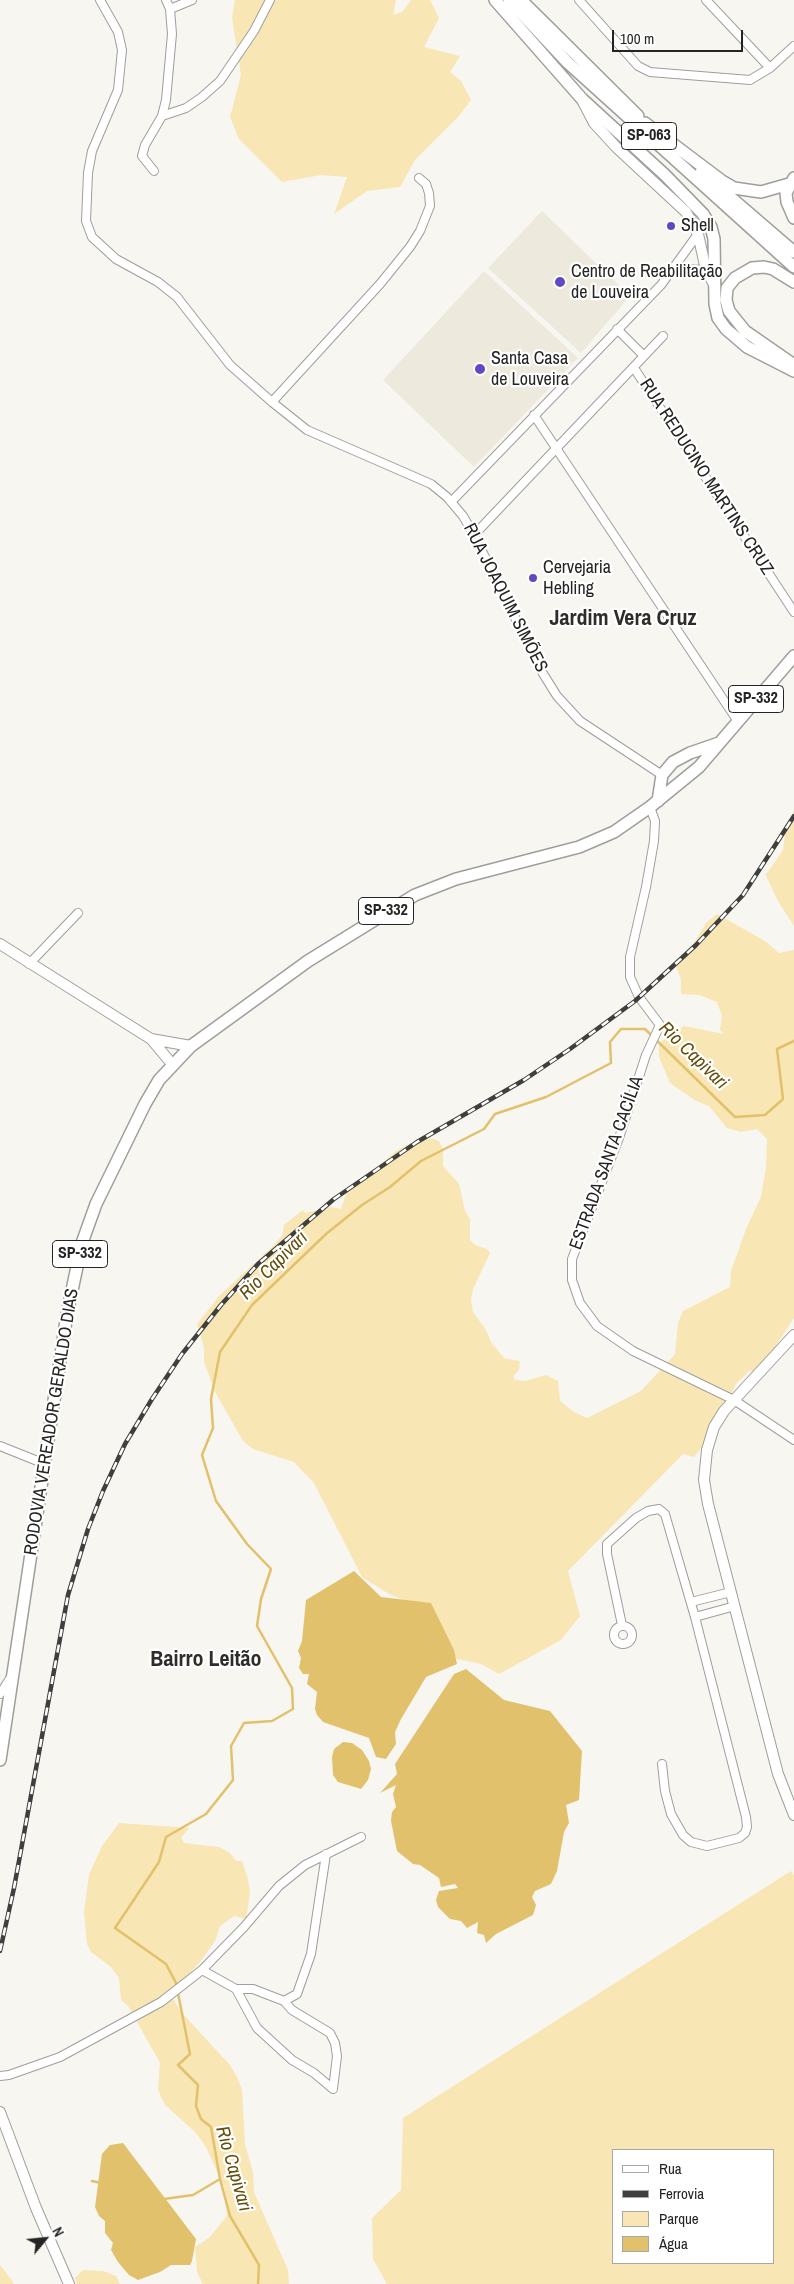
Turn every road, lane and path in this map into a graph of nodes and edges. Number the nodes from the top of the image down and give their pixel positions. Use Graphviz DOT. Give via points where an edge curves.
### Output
graph roads {
  1 [pos="100,0"];
  2 [pos="166,0"];
  3 [pos="192,0"];
  4 [pos="270,0"];
  5 [pos="495,0"];
  6 [pos="510,0"];
  7 [pos="521,0"];
  8 [pos="579,0"];
  9 [pos="706,0"];
  10 [pos="170,9"];
  11 [pos="794,46"];
  12 [pos="770,68"];
  13 [pos="582,99"];
  14 [pos="162,116"];
  15 [pos="645,123"];
  16 [pos="154,171"];
  17 [pos="420,178"];
  18 [pos="792,181"];
  19 [pos="794,218"];
  20 [pos="698,234"];
  21 [pos="794,252"];
  22 [pos="794,267"];
  23 [pos="706,270"];
  24 [pos="670,272"];
  25 [pos="794,282"];
  26 [pos="714,286"];
  27 [pos="617,329"];
  28 [pos="663,336"];
  29 [pos="644,356"];
  30 [pos="794,365"];
  31 [pos="634,368"];
  32 [pos="794,371"];
  33 [pos="272,402"];
  34 [pos="534,415"];
  35 [pos="558,448"];
  36 [pos="451,502"];
  37 [pos="474,535"];
  38 [pos="794,612"];
  39 [pos="794,656"];
  40 [pos="737,720"];
  41 [pos="719,743"];
  42 [pos="690,753"];
  43 [pos="699,767"];
  44 [pos="662,775"];
  45 [pos="679,784"];
  46 [pos="654,804"];
  47 [pos="78,913"];
  48 [pos="0,944"];
  49 [pos="29,964"];
  50 [pos="151,1039"];
  51 [pos="191,1046"];
  52 [pos="172,1064"];
  53 [pos="794,1335"];
  54 [pos="734,1400"];
  55 [pos="792,1438"];
  56 [pos="0,1446"];
  57 [pos="45,1464"];
  58 [pos="731,1592"];
  59 [pos="691,1602"];
  60 [pos="735,1606"];
  61 [pos="695,1617"];
  62 [pos="622,1625"];
  63 [pos="14,1673"];
  64 [pos="0,1694"];
  65 [pos="0,1760"];
  66 [pos="662,1764"];
  67 [pos="793,1811"];
  68 [pos="361,1837"];
  69 [pos="326,1854"];
  70 [pos="202,1970"];
  71 [pos="236,1989"];
  72 [pos="284,2001"];
  73 [pos="0,2076"];
  74 [pos="0,2112"];
  75 [pos="69,2284"];
  1 -- 33 [label="street, RUA JOAQUIM SIMÕES" via="118,32 122,50 118,90 92,151 88,173 86,221 92,236 116,259 158,282 177,297 230,365"];
  2 -- 10 [label="street"];
  3 -- 10 [label="street"];
  4 -- 14 [label="street" via="254,31 220,81 186,108"];
  5 -- 13 [label="main road"];
  6 -- 22 [label="main road, SP-063" via="567,62"];
  7 -- 15 [label="main road, SP-063"];
  8 -- 12 [label="street" via="638,66 650,72 750,80"];
  9 -- 12 [label="street"];
  10 -- 14 [label="street" via="171,49"];
  11 -- 12 [label="street"];
  13 -- 20 [label="street" via="594,123 686,212"];
  13 -- 26 [label="main road" via="703,214 714,239"];
  14 -- 16 [label="street" via="142,156"];
  15 -- 18 [label="main road" via="734,188 761,192"];
  15 -- 21 [label="main road, SP-063"];
  17 -- 33 [label="street" via="426,184 430,206 410,247"];
  18 -- 19 [label="main road" via="787,202"];
  20 -- 23 [label="street"];
  20 -- 24 [label="street"];
  23 -- 24 [label="street"];
  23 -- 26 [label="street"];
  24 -- 27 [label="street"];
  25 -- 30 [label="main road" via="773,269 752,268 735,278 727,288 726,300 729,311 745,331"];
  26 -- 32 [label="main road" via="718,318 726,329 748,347"];
  27 -- 29 [label="street"];
  27 -- 34 [label="street"];
  28 -- 29 [label="street"];
  29 -- 31 [label="street"];
  31 -- 35 [label="street"];
  31 -- 38 [label="street, RUA REDUCINO MARTINS CRUZ"];
  33 -- 36 [label="street, RUA JOAQUIM SIMÕES" via="307,430 431,484"];
  34 -- 35 [label="street"];
  34 -- 36 [label="street"];
  35 -- 37 [label="street"];
  35 -- 40 [label="street"];
  36 -- 37 [label="street, RUA JOAQUIM SIMÕES"];
  37 -- 44 [label="street, RUA JOAQUIM SIMÕES" via="542,672 561,702 592,731"];
  39 -- 40 [label="main road, RODOVIA VEREADOR GERALDO DIAS / SP-332"];
  40 -- 41 [label="main road, RODOVIA VEREADOR GERALDO DIAS / SP-332"];
  41 -- 42 [label="main road"];
  41 -- 43 [label="main road, RODOVIA VEREADOR GERALDO DIAS / SP-332"];
  42 -- 43 [label="main road"];
  42 -- 44 [label="main road" via="672,762"];
  43 -- 45 [label="main road, RODOVIA VEREADOR GERALDO DIAS / SP-332"];
  44 -- 45 [label="main road"];
  44 -- 46 [label="main road"];
  45 -- 46 [label="main road, RODOVIA VEREADOR GERALDO DIAS / SP-332"];
  46 -- 51 [label="main road, RODOVIA VEREADOR GERALDO DIAS / SP-332" via="597,840 551,856 456,879 415,895 308,961"];
  46 -- 54 [label="street, ESTRADA SANTA CACÍLIA" via="654,841 630,957 630,977 639,997 659,1022 659,1031 646,1055 572,1259 572,1280 580,1303 597,1326 632,1351"];
  47 -- 49 [label="street"];
  48 -- 49 [label="street"];
  49 -- 50 [label="street"];
  50 -- 51 [label="street"];
  50 -- 52 [label="street"];
  51 -- 52 [label="main road, RODOVIA VEREADOR GERALDO DIAS / SP-332"];
  52 -- 57 [label="main road, RODOVIA VEREADOR GERALDO DIAS / SP-332" via="145,1104 86,1229 67,1314"];
  53 -- 54 [label="street"];
  54 -- 55 [label="street, ESTRADA SANTA CACÍLIA"];
  54 -- 58 [label="street" via="714,1428 707,1450 704,1480"];
  56 -- 57 [label="street"];
  57 -- 63 [label="main road, RODOVIA VEREADOR GERALDO DIAS / SP-332"];
  58 -- 59 [label="street"];
  58 -- 60 [label="street"];
  59 -- 61 [label="street"];
  59 -- 62 [label="street" via="664,1514 659,1510 648,1511 607,1544"];
  60 -- 61 [label="street"];
  60 -- 67 [label="street" via="778,1774"];
  61 -- 66 [label="street" via="746,1817 745,1833 739,1838 707,1846 691,1842 671,1814"];
  63 -- 64 [label="street"];
  63 -- 65 [label="main road, RODOVIA VEREADOR GERALDO DIAS / SP-332"];
  68 -- 69 [label="street"];
  69 -- 70 [label="street" via="279,1886"];
  69 -- 72 [label="street" via="312,1954 297,1994"];
  70 -- 71 [label="street"];
  70 -- 73 [label="street" via="161,2002 60,2057"];
  71 -- 72 [label="street" via="253,1989"];
  71 -- 72 [label="street" via="258,2028 292,2060 333,2089 337,2056 330,2033 292,2010"];
  74 -- 75 [label="street"];
}
